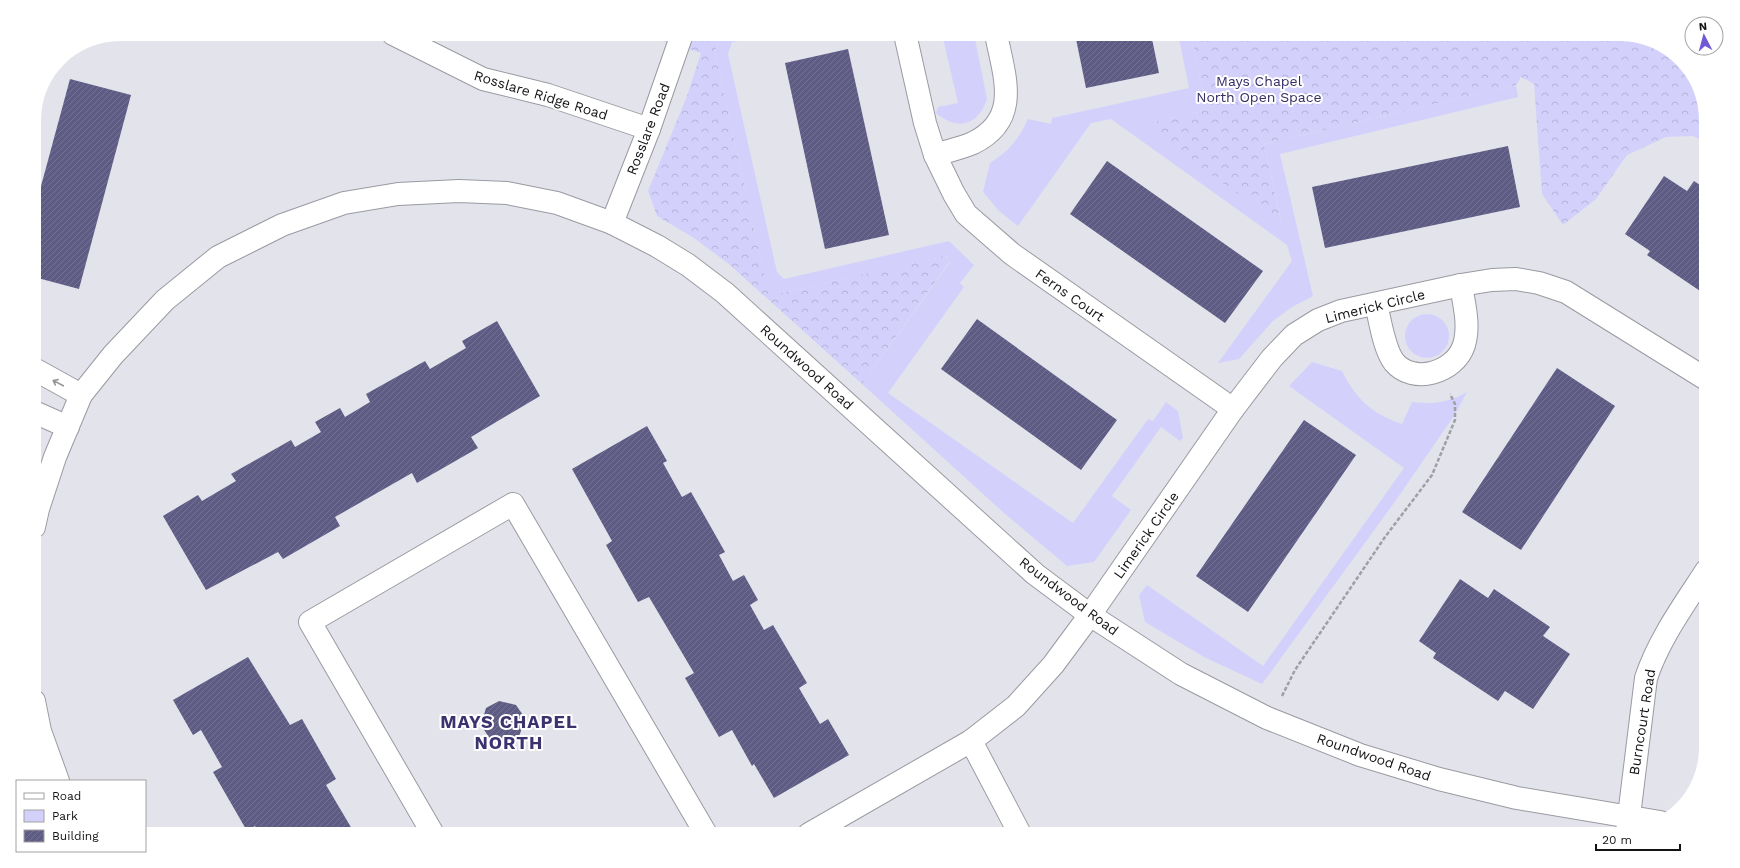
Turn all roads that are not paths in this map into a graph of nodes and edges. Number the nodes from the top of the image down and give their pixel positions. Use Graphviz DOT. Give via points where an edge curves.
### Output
graph roads {
  1 [pos="407,41"];
  2 [pos="680,41"];
  3 [pos="906,41"];
  4 [pos="997,41"];
  5 [pos="649,129"];
  6 [pos="935,155"];
  7 [pos="612,223"];
  8 [pos="1461,285"];
  9 [pos="1376,304"];
  10 [pos="41,373"];
  11 [pos="1699,375"];
  12 [pos="82,395"];
  13 [pos="1233,409"];
  14 [pos="41,415"];
  15 [pos="68,427"];
  16 [pos="41,500"];
  17 [pos="1699,581"];
  18 [pos="1090,615"];
  19 [pos="41,734"];
  20 [pos="971,741"];
  21 [pos="58,780"];
  22 [pos="1646,823"];
  23 [pos="1628,824"];
  24 [pos="430,827"];
  25 [pos="702,827"];
  26 [pos="820,827"];
  27 [pos="1016,827"];
  1 -- 5 [label="street, Rosslare Ridge Road" via="483,80 548,95"];
  2 -- 5 [label="street, Rosslare Road"];
  3 -- 6 [label="street, Ferns Court"];
  4 -- 6 [label="street" via="1007,101 1001,119 989,134 972,143"];
  5 -- 7 [label="street, Rosslare Road"];
  6 -- 13 [label="street, Ferns Court" via="966,214 996,241"];
  7 -- 12 [label="street, Roundwood Road" via="558,203 507,193 459,191 398,194 344,203 282,225 218,257 165,300 113,355"];
  7 -- 18 [label="street, Roundwood Road" via="688,265 725,293 1035,574"];
  8 -- 9 [label="street, Limerick Circle"];
  8 -- 9 [label="street" via="1467,325 1464,347 1453,361 1439,371 1422,375 1406,372 1394,361"];
  8 -- 11 [label="street, Limerick Circle" via="1516,279 1566,292"];
  9 -- 13 [label="street, Limerick Circle" via="1341,311 1318,320 1294,335 1272,358"];
  12 -- 10 [label="street, one-way"];
  12 -- 15 [label="street, Roundwood Road"];
  13 -- 18 [label="street, Limerick Circle"];
  14 -- 15 [label="street"];
  15 -- 16 [label="street, Roundwood Road"];
  17 -- 23 [label="street, Burncourt Road" via="1652,659 1646,678"];
  18 -- 20 [label="street, Limerick Circle" via="1053,665 1016,706"];
  18 -- 23 [label="street, Roundwood Road" via="1181,674 1267,718 1360,755 1439,779"];
  19 -- 21 [label="street"];
  20 -- 26 [label="street, Limerick Circle"];
  20 -- 27 [label="street"];
  22 -- 23 [label="street, Roundwood Road"];
  24 -- 25 [label="street" via="310,622 514,504"];
}
